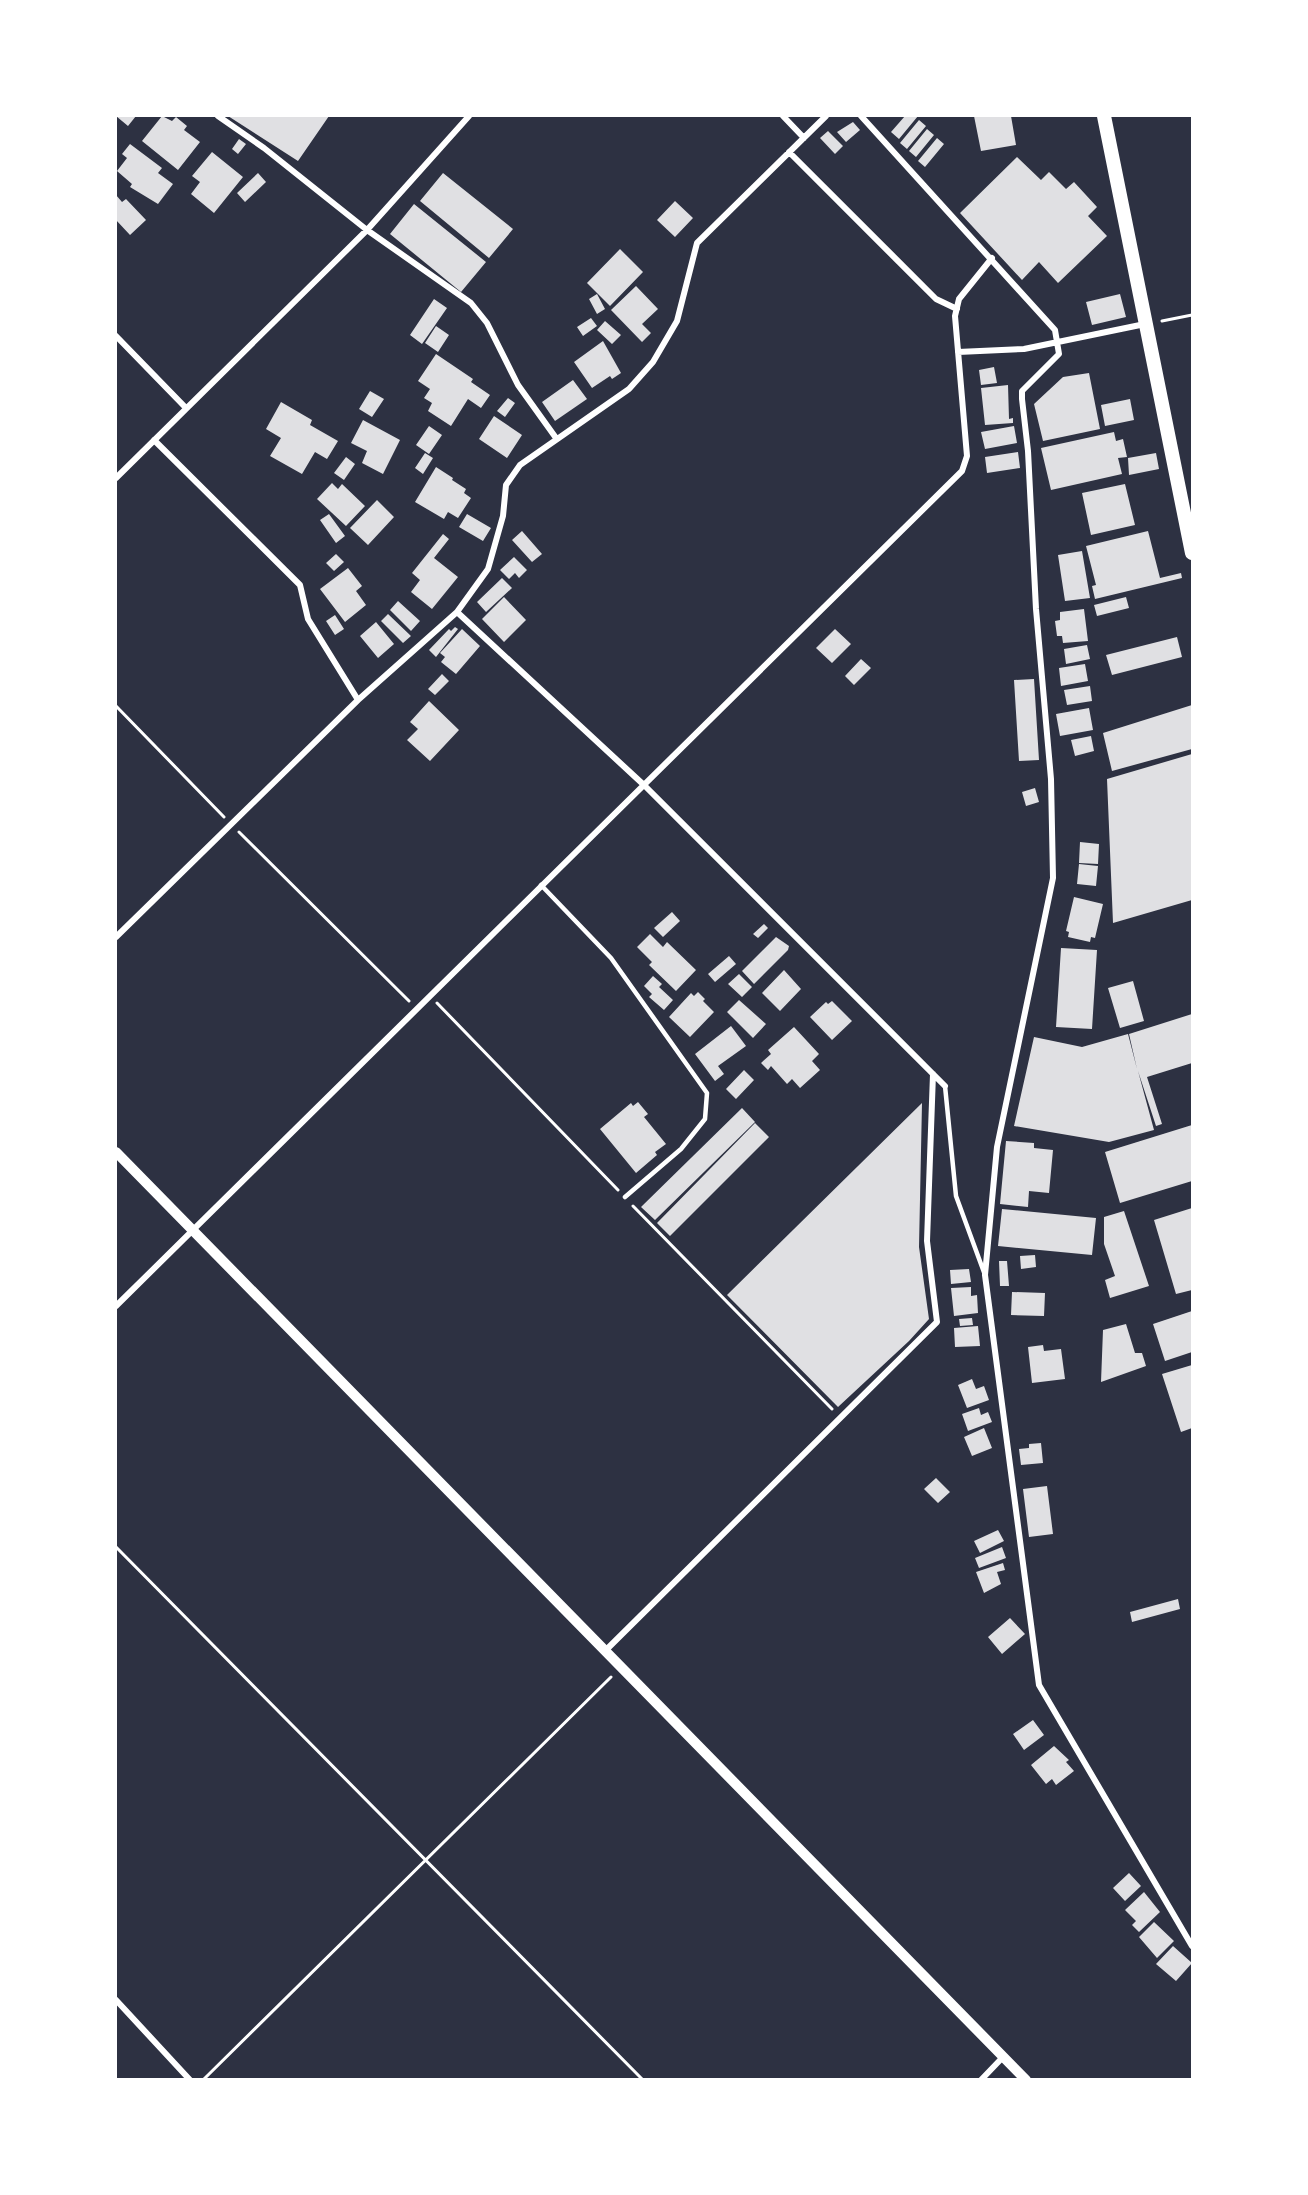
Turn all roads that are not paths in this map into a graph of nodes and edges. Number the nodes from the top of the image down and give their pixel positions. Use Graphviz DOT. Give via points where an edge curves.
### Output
graph roads {
  1 [pos="218,116"];
  2 [pos="469,116"];
  3 [pos="783,116"];
  4 [pos="826,116"];
  5 [pos="861,116"];
  6 [pos="1104,116"];
  7 [pos="804,138"];
  8 [pos="789,152"];
  9 [pos="367,230"];
  10 [pos="992,258"];
  11 [pos="957,309"];
  12 [pos="1145,324"];
  13 [pos="116,336"];
  14 [pos="1057,342"];
  15 [pos="958,352"];
  16 [pos="186,408"];
  17 [pos="556,438"];
  18 [pos="154,440"];
  19 [pos="116,478"];
  20 [pos="1192,553"];
  21 [pos="457,612"];
  22 [pos="358,700"];
  23 [pos="645,786"];
  24 [pos="541,885"];
  25 [pos="116,937"];
  26 [pos="933,1074"];
  27 [pos="945,1086"];
  28 [pos="116,1152"];
  29 [pos="625,1197"];
  30 [pos="192,1229"];
  31 [pos="985,1275"];
  32 [pos="116,1306"];
  33 [pos="605,1652"];
  34 [pos="1192,1946"];
  35 [pos="116,2000"];
  36 [pos="1003,2057"];
  37 [pos="190,2079"];
  38 [pos="981,2079"];
  39 [pos="1026,2079"];
  1 -- 9 [label="street"];
  2 -- 9 [label="street"];
  3 -- 7 [label="street"];
  4 -- 7 [label="street"];
  5 -- 10 [label="street"];
  6 -- 12 [label="main road"];
  7 -- 8 [label="street"];
  8 -- 11 [label="street" via="936,299"];
  8 -- 17 [label="street" via="697,243 677,321 653,362 629,389"];
  9 -- 16 [label="street"];
  9 -- 17 [label="street" via="471,303 487,323 518,385"];
  10 -- 11 [label="street" via="959,299"];
  10 -- 14 [label="street" via="1055,330"];
  11 -- 15 [label="street"];
  12 -- 14 [label="street"];
  12 -- 20 [label="main road"];
  13 -- 16 [label="street"];
  14 -- 15 [label="street" via="1024,349"];
  14 -- 31 [label="street" via="1059,354 1022,391 1051,779 1053,878 997,1147"];
  15 -- 23 [label="street" via="967,456 962,471"];
  16 -- 18 [label="street"];
  17 -- 21 [label="street" via="520,465 506,485 504,516 488,568"];
  18 -- 19 [label="street"];
  18 -- 22 [label="street" via="300,585 308,619"];
  21 -- 22 [label="street"];
  21 -- 23 [label="street"];
  22 -- 25 [label="street"];
  23 -- 24 [label="street"];
  23 -- 26 [label="street"];
  24 -- 29 [label="lane" via="611,958 707,1094 705,1119 681,1149"];
  24 -- 30 [label="street"];
  26 -- 27 [label="street"];
  26 -- 33 [label="street" via="927,1241 937,1322"];
  27 -- 31 [label="lane" via="956,1196"];
  28 -- 30 [label="street"];
  30 -- 32 [label="street"];
  30 -- 33 [label="street"];
  31 -- 34 [label="street" via="1039,1685"];
  33 -- 36 [label="street"];
  35 -- 37 [label="street"];
  36 -- 38 [label="street"];
  36 -- 39 [label="street"];
}
